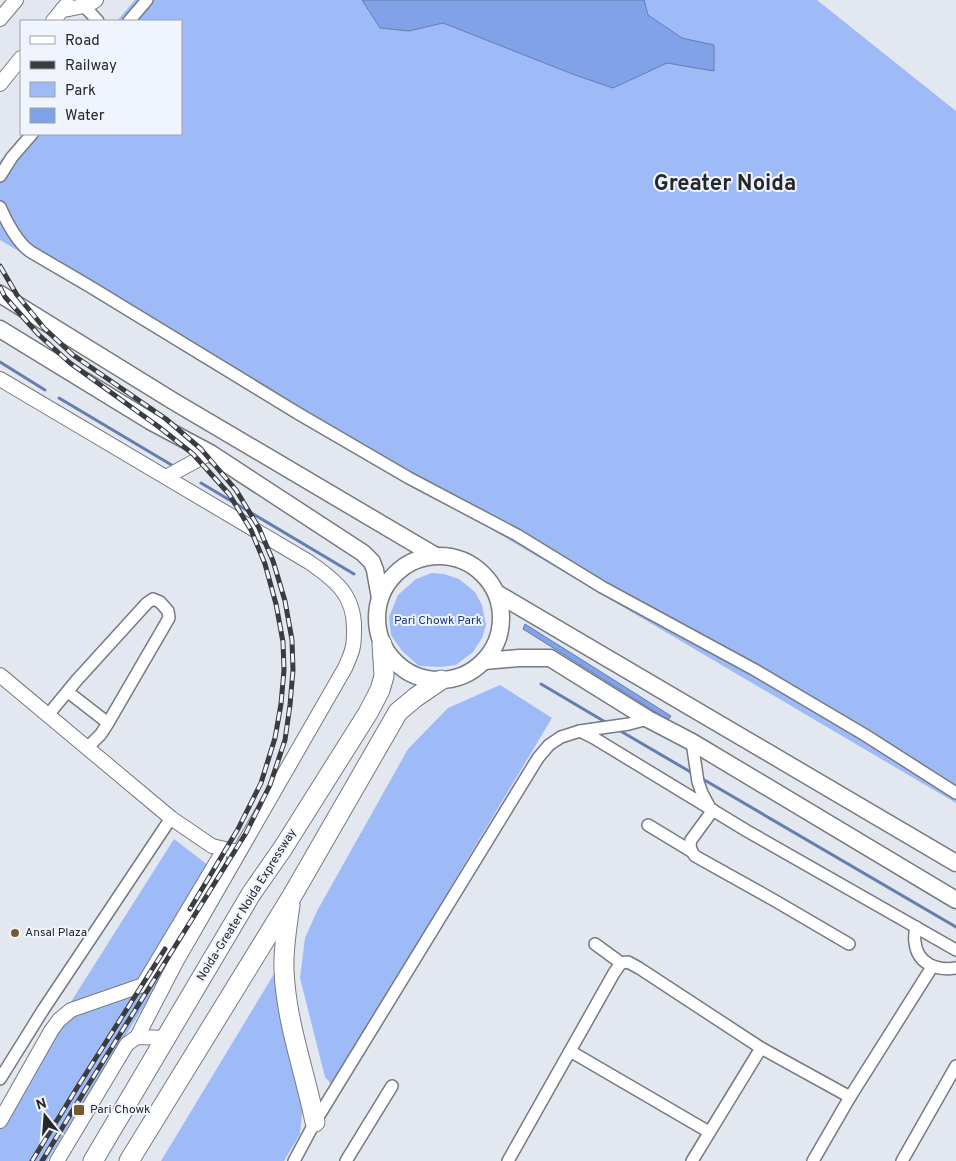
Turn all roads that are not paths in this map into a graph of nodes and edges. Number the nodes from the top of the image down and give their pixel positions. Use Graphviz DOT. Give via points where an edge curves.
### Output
graph roads {
  1 [pos="16,0"];
  2 [pos="148,0"];
  3 [pos="78,4"];
  4 [pos="0,19"];
  5 [pos="54,20"];
  6 [pos="97,20"];
  7 [pos="130,20"];
  8 [pos="20,59"];
  9 [pos="0,84"];
  10 [pos="31,135"];
  11 [pos="0,176"];
  12 [pos="0,207"];
  13 [pos="0,294"];
  14 [pos="0,329"];
  15 [pos="0,379"];
  16 [pos="210,453"];
  17 [pos="166,477"];
  18 [pos="434,555"];
  19 [pos="498,594"];
  20 [pos="380,598"];
  21 [pos="382,644"];
  22 [pos="484,661"];
  23 [pos="0,675"];
  24 [pos="441,680"];
  25 [pos="68,692"];
  26 [pos="48,715"];
  27 [pos="648,719"];
  28 [pos="108,723"];
  29 [pos="580,731"];
  30 [pos="692,742"];
  31 [pos="87,748"];
  32 [pos="956,794"];
  33 [pos="711,809"];
  34 [pos="171,818"];
  35 [pos="648,825"];
  36 [pos="215,852"];
  37 [pos="238,852"];
  38 [pos="691,852"];
  39 [pos="956,863"];
  40 [pos="227,873"];
  41 [pos="292,896"];
  42 [pos="956,900"];
  43 [pos="916,927"];
  44 [pos="595,944"];
  45 [pos="849,944"];
  46 [pos="956,950"];
  47 [pos="622,963"];
  48 [pos="932,967"];
  49 [pos="956,968"];
  50 [pos="43,1010"];
  51 [pos="59,1020"];
  52 [pos="137,1037"];
  53 [pos="166,1038"];
  54 [pos="761,1048"];
  55 [pos="570,1051"];
  56 [pos="956,1066"];
  57 [pos="0,1079"];
  58 [pos="392,1086"];
  59 [pos="850,1098"];
  60 [pos="0,1121"];
  61 [pos="316,1122"];
  62 [pos="709,1132"];
  63 [pos="510,1158"];
  64 [pos="57,1161"];
  65 [pos="93,1161"];
  66 [pos="129,1161"];
  67 [pos="294,1161"];
  68 [pos="346,1161"];
  69 [pos="523,1161"];
  70 [pos="692,1161"];
  71 [pos="813,1161"];
  72 [pos="902,1161"];
  1 -- 4 [label="street"];
  2 -- 7 [label="street"];
  3 -- 5 [label="street"];
  3 -- 6 [label="street"];
  8 -- 9 [label="street"];
  10 -- 11 [label="street"];
  12 -- 32 [label="street" via="26,249 409,478 517,535 755,670"];
  13 -- 18 [label="main road" via="172,401"];
  14 -- 16 [label="main road" via="150,421"];
  15 -- 17 [label="street"];
  16 -- 17 [label="street"];
  16 -- 20 [label="main road" via="363,553 372,562"];
  17 -- 37 [label="street" via="330,576 344,591 351,606 353,646 345,668"];
  18 -- 19 [label="main road" via="454,557 472,564 487,577"];
  18 -- 20 [label="main road" via="416,559 400,569"];
  19 -- 22 [label="main road" via="501,630 495,647"];
  19 -- 39 [label="main road"];
  20 -- 21 [label="main road" via="376,614"];
  21 -- 24 [label="main road" via="406,671 422,678"];
  21 -- 53 [label="highway, Noida-Greater Noida Expressway" via="384,676 368,713 251,894"];
  22 -- 24 [label="main road" via="472,672"];
  22 -- 27 [label="main road" via="550,658"];
  23 -- 26 [label="street"];
  24 -- 41 [label="highway" via="398,712"];
  25 -- 26 [label="street"];
  25 -- 28 [label="street"];
  25 -- 28 [label="street" via="147,603 153,599 160,602 168,611 169,618"];
  26 -- 31 [label="street"];
  27 -- 29 [label="street"];
  27 -- 30 [label="main road"];
  28 -- 31 [label="street"];
  29 -- 33 [label="street"];
  29 -- 61 [label="street" via="549,745 538,758"];
  30 -- 33 [label="street" via="702,793"];
  30 -- 42 [label="main road"];
  31 -- 34 [label="street"];
  33 -- 38 [label="street" via="691,840"];
  33 -- 43 [label="street"];
  34 -- 36 [label="street"];
  34 -- 50 [label="street"];
  35 -- 38 [label="street"];
  36 -- 37 [label="street"];
  36 -- 40 [label="street"];
  36 -- 51 [label="street" via="143,985 72,1010"];
  37 -- 40 [label="street"];
  38 -- 45 [label="street"];
  40 -- 52 [label="street"];
  41 -- 61 [label="highway" via="284,944 284,972 289,1012"];
  41 -- 66 [label="highway"];
  43 -- 46 [label="street"];
  43 -- 48 [label="street" via="916,950 920,958"];
  44 -- 47 [label="street"];
  47 -- 54 [label="street" via="628,962 639,968"];
  47 -- 55 [label="street"];
  48 -- 49 [label="street"];
  48 -- 59 [label="street"];
  50 -- 51 [label="street"];
  50 -- 57 [label="street"];
  51 -- 60 [label="street"];
  52 -- 53 [label="street"];
  52 -- 64 [label="street" via="127,1044"];
  53 -- 65 [label="highway, Noida-Greater Noida Expressway"];
  54 -- 59 [label="street"];
  54 -- 62 [label="street"];
  55 -- 62 [label="street"];
  55 -- 63 [label="street"];
  56 -- 72 [label="street"];
  58 -- 68 [label="street"];
  59 -- 71 [label="street"];
  61 -- 67 [label="street"];
  62 -- 70 [label="street"];
  63 -- 69 [label="street"];
}
